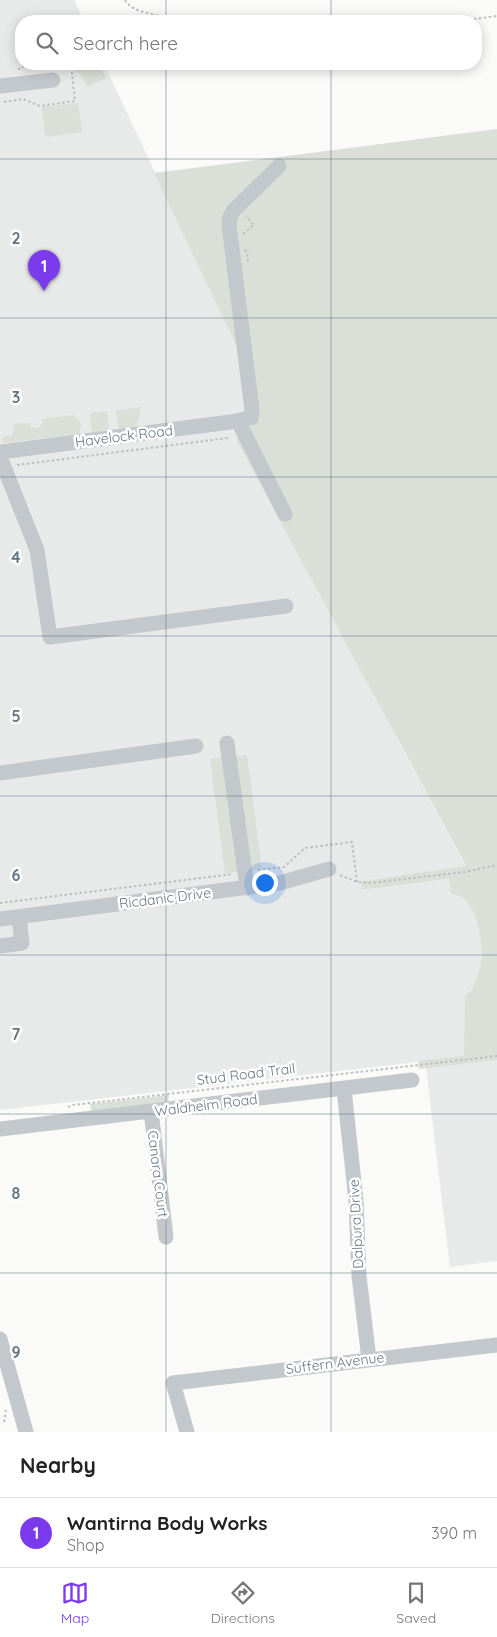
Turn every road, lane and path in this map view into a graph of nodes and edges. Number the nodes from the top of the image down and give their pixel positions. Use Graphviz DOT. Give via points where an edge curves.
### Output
graph roads {
  1 [pos="125,0"];
  2 [pos="156,15"];
  3 [pos="497,16"];
  4 [pos="482,18"];
  5 [pos="72,70"];
  6 [pos="53,80"];
  7 [pos="0,86"];
  8 [pos="4,102"];
  9 [pos="279,166"];
  10 [pos="248,248"];
  11 [pos="247,252"];
  12 [pos="243,420"];
  13 [pos="228,438"];
  14 [pos="1,459"];
  15 [pos="285,514"];
  16 [pos="286,606"];
  17 [pos="227,743"];
  18 [pos="196,746"];
  19 [pos="0,773"];
  20 [pos="497,865"];
  21 [pos="328,869"];
  22 [pos="245,872"];
  23 [pos="357,882"];
  24 [pos="247,888"];
  25 [pos="0,903"];
  26 [pos="19,917"];
  27 [pos="0,919"];
  28 [pos="0,946"];
  29 [pos="497,1056"];
  30 [pos="412,1080"];
  31 [pos="344,1089"];
  32 [pos="65,1108"];
  33 [pos="150,1111"];
  34 [pos="0,1129"];
  35 [pos="166,1237"];
  36 [pos="0,1338"];
  37 [pos="497,1345"];
  38 [pos="369,1359"];
  39 [pos="26,1432"];
  40 [pos="188,1432"];
  1 -- 2 [label="path" via="135,10"];
  3 -- 4 [label="path"];
  5 -- 8 [label="path" via="75,101 40,106 23,99"];
  6 -- 7 [label="street"];
  9 -- 12 [label="street" via="234,210 229,221 252,410 252,416"];
  10 -- 11 [label="path"];
  12 -- 14 [label="street, Havelock Road"];
  12 -- 15 [label="street"];
  13 -- 14 [label="path"];
  14 -- 16 [label="street" via="37,550 50,637"];
  17 -- 22 [label="street"];
  18 -- 19 [label="street"];
  20 -- 23 [label="path" via="465,872"];
  21 -- 23 [label="path"];
  21 -- 24 [label="street, Ricdanic Drive" via="280,884"];
  22 -- 23 [label="path" via="284,867 305,848 352,842"];
  22 -- 24 [label="street"];
  22 -- 25 [label="path"];
  24 -- 26 [label="street, Ricdanic Drive"];
  26 -- 27 [label="street, Ricdanic Drive"];
  26 -- 28 [label="street" via="22,943"];
  29 -- 32 [label="path, Stud Road Trail"];
  30 -- 31 [label="street, Waldheim Road"];
  31 -- 33 [label="street, Waldheim Road"];
  31 -- 38 [label="street, Dalpura Drive"];
  33 -- 34 [label="street, Waldheim Road"];
  33 -- 35 [label="street, Canara Court"];
  36 -- 39 [label="street"];
  37 -- 38 [label="street, Suffern Avenue"];
  38 -- 40 [label="street, Suffern Avenue" via="173,1383"];
}
